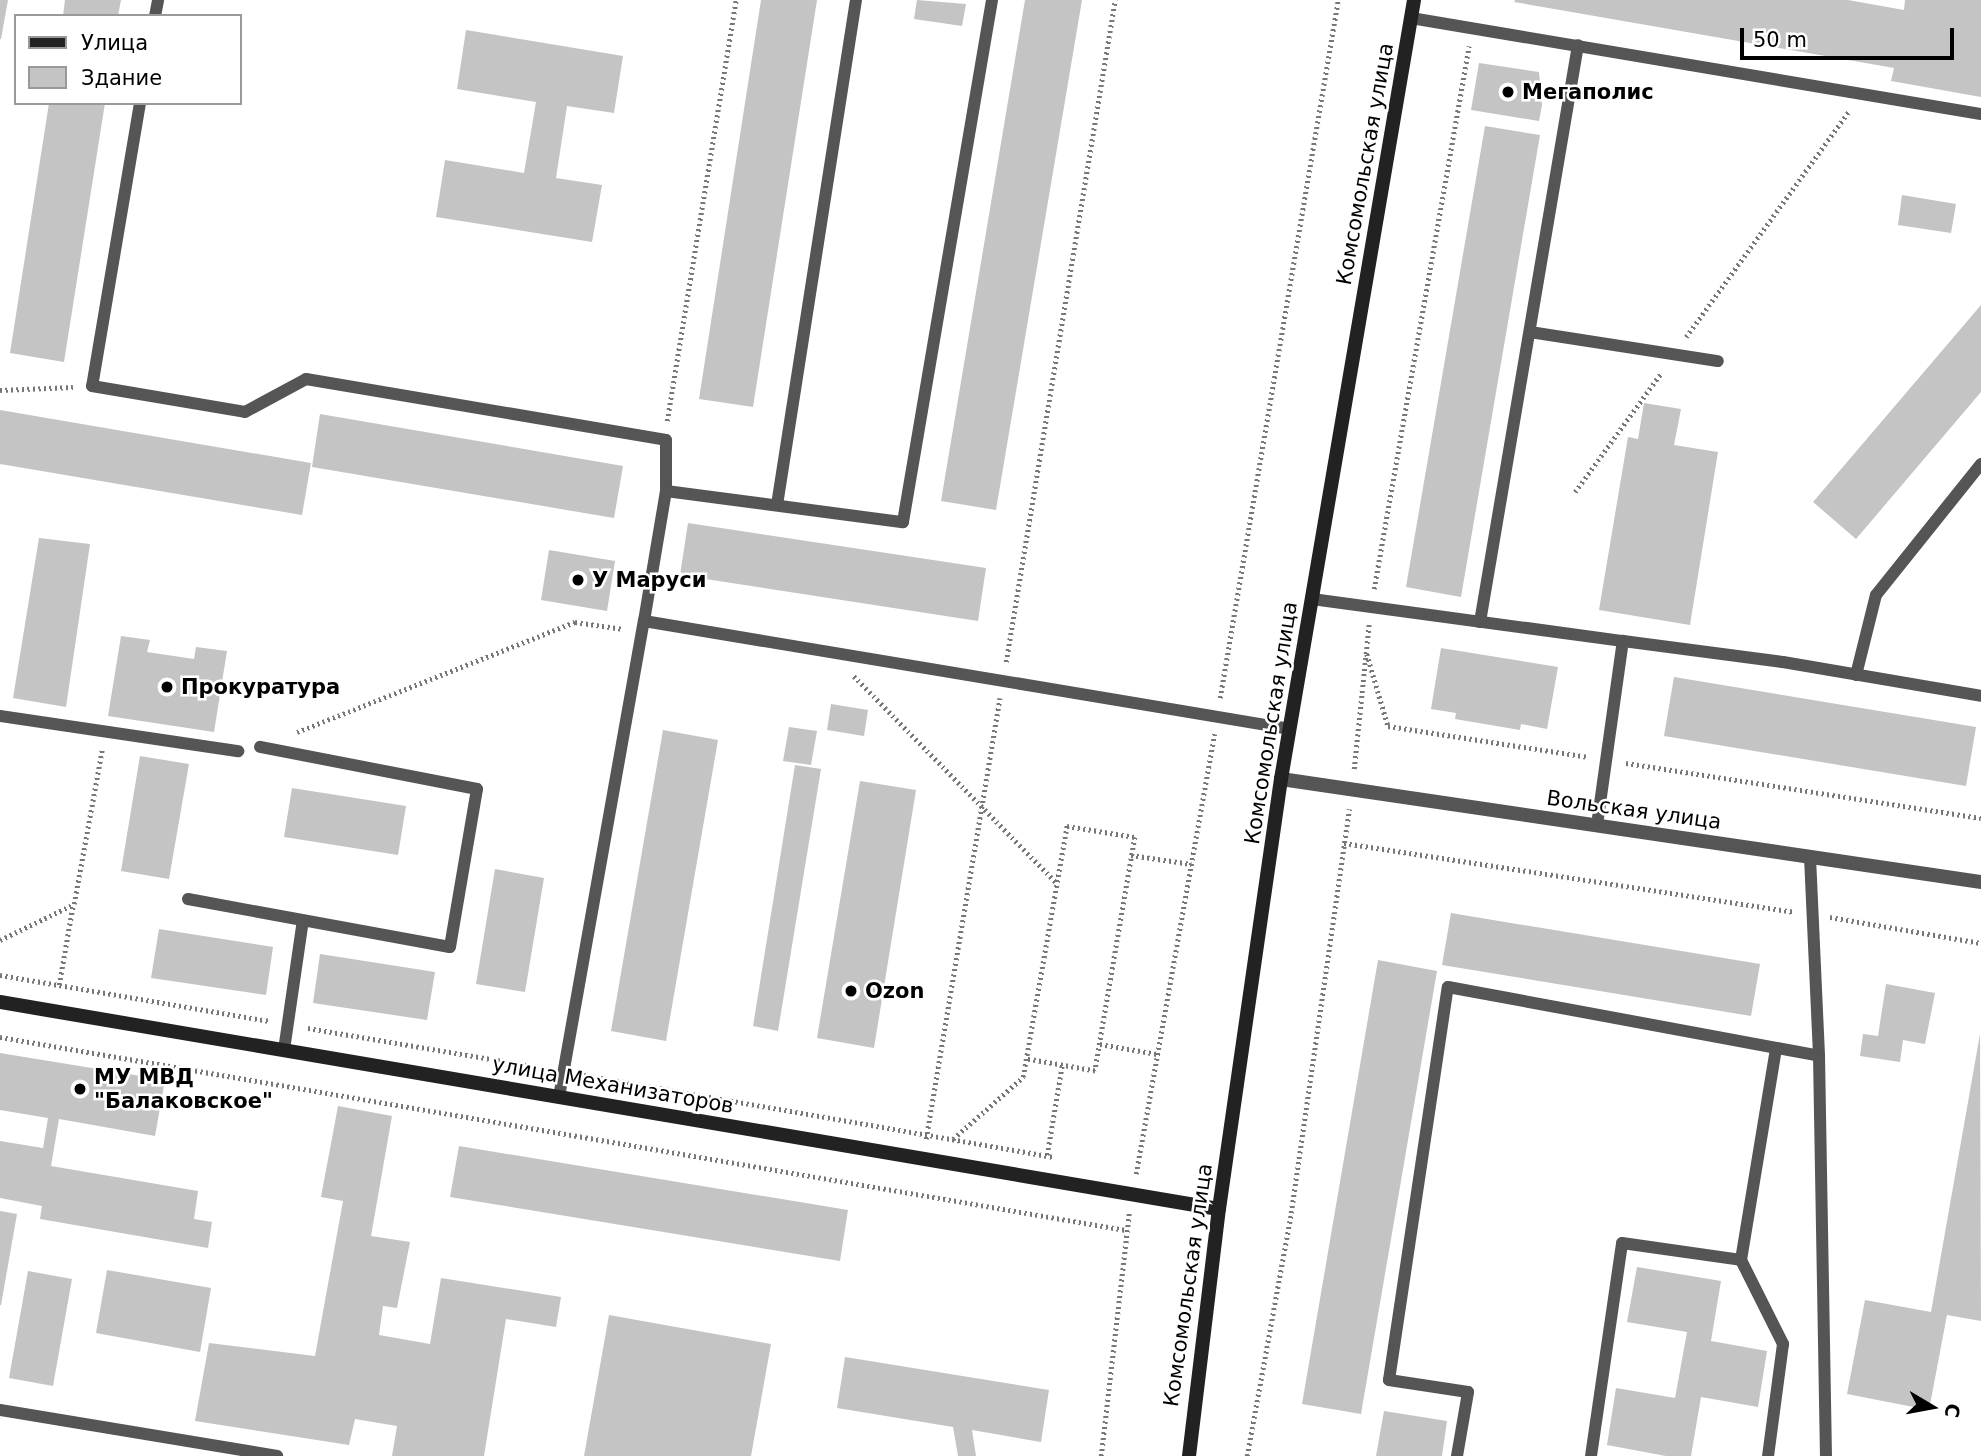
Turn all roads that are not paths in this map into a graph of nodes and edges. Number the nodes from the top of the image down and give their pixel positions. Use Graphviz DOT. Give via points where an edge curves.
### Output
graph roads {
  1 [pos="856,0"];
  2 [pos="992,0"];
  3 [pos="1414,0"];
  4 [pos="1411,18"];
  5 [pos="1578,45"];
  6 [pos="140,105"];
  7 [pos="1981,114"];
  8 [pos="1530,332"];
  9 [pos="1718,361"];
  10 [pos="1981,464"];
  11 [pos="666,491"];
  12 [pos="777,505"];
  13 [pos="1312,599"];
  14 [pos="1480,622"];
  15 [pos="643,627"];
  16 [pos="1623,641"];
  17 [pos="1856,675"];
  18 [pos="1981,696"];
  19 [pos="0,716"];
  20 [pos="1290,729"];
  21 [pos="260,747"];
  22 [pos="238,751"];
  23 [pos="1281,779"];
  24 [pos="1597,825"];
  25 [pos="1810,857"];
  26 [pos="1981,882"];
  27 [pos="188,899"];
  28 [pos="303,920"];
  29 [pos="0,1002"];
  30 [pos="1776,1048"];
  31 [pos="284,1050"];
  32 [pos="1819,1056"];
  33 [pos="559,1097"];
  34 [pos="1219,1209"];
  35 [pos="1741,1260"];
  36 [pos="0,1410"];
  37 [pos="277,1456"];
  38 [pos="1189,1456"];
  39 [pos="1457,1456"];
  40 [pos="1591,1456"];
  41 [pos="1768,1456"];
  42 [pos="1826,1456"];
  1 -- 12 [label="lane"];
  2 -- 12 [label="lane" via="903,522"];
  3 -- 4 [label="main road, Комсомольская улица"];
  4 -- 5 [label="lane"];
  4 -- 13 [label="main road, Комсомольская улица"];
  5 -- 7 [label="lane"];
  5 -- 8 [label="lane"];
  6 -- 11 [label="lane" via="92,386 245,412 306,379 666,440"];
  8 -- 9 [label="lane"];
  8 -- 14 [label="lane"];
  10 -- 17 [label="lane" via="1876,595"];
  11 -- 12 [label="lane"];
  11 -- 15 [label="lane"];
  13 -- 14 [label="lane"];
  13 -- 20 [label="main road, Комсомольская улица"];
  14 -- 16 [label="lane"];
  15 -- 20 [label="lane" via="831,653"];
  15 -- 33 [label="lane"];
  16 -- 17 [label="lane"];
  16 -- 24 [label="lane"];
  17 -- 18 [label="lane"];
  19 -- 22 [label="lane"];
  20 -- 23 [label="main road, Комсомольская улица"];
  21 -- 28 [label="lane" via="477,789 450,947"];
  23 -- 24 [label="street, Вольская улица"];
  23 -- 34 [label="main road, Комсомольская улица"];
  24 -- 25 [label="street, Вольская улица"];
  25 -- 26 [label="street, Вольская улица"];
  25 -- 32 [label="lane"];
  27 -- 28 [label="lane"];
  28 -- 31 [label="lane"];
  29 -- 31 [label="main road, улица Механизаторов"];
  30 -- 32 [label="lane"];
  30 -- 35 [label="lane"];
  30 -- 39 [label="lane" via="1448,987 1388,1380 1468,1392"];
  31 -- 33 [label="main road, улица Механизаторов"];
  32 -- 42 [label="lane"];
  33 -- 34 [label="main road, улица Механизаторов"];
  34 -- 38 [label="main road, Комсомольская улица"];
  35 -- 40 [label="lane" via="1622,1244"];
  35 -- 41 [label="lane" via="1783,1344"];
  36 -- 37 [label="lane"];
}
